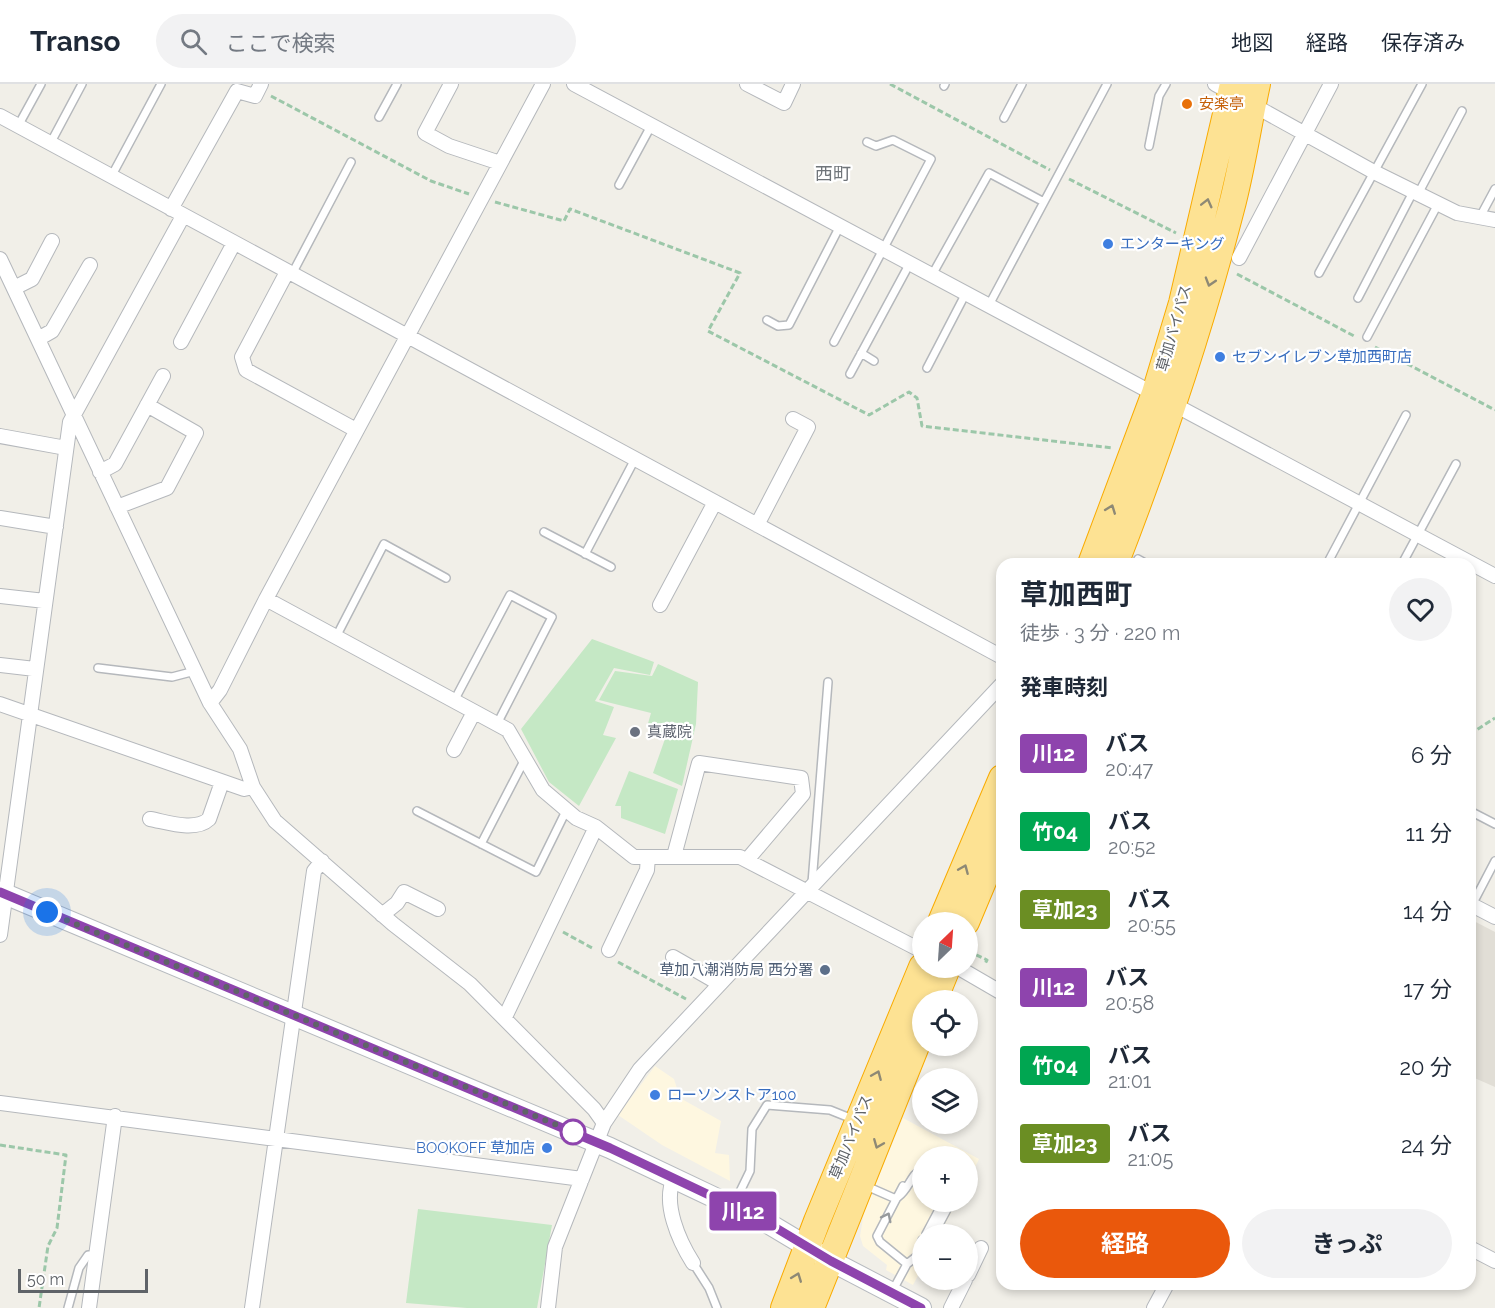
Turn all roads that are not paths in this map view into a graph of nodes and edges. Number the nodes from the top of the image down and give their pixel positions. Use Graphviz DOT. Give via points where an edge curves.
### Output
graph roads {
  1 [pos="42,84"];
  2 [pos="82,84"];
  3 [pos="161,84"];
  4 [pos="397,84"];
  5 [pos="451,84"];
  6 [pos="543,84"];
  7 [pos="574,84"];
  8 [pos="747,84"];
  9 [pos="793,84"];
  10 [pos="1022,84"];
  11 [pos="1107,84"];
  12 [pos="1166,84"];
  13 [pos="1331,84"];
  14 [pos="1422,84"];
  15 [pos="260,87"];
  16 [pos="1238,89"];
  17 [pos="1462,111"];
  18 [pos="0,116"];
  19 [pos="379,117"];
  20 [pos="1005,118"];
  21 [pos="18,126"];
  22 [pos="651,126"];
  23 [pos="1305,133"];
  24 [pos="867,142"];
  25 [pos="50,144"];
  26 [pos="1149,146"];
  27 [pos="351,162"];
  28 [pos="500,163"];
  29 [pos="1374,172"];
  30 [pos="111,177"];
  31 [pos="619,185"];
  32 [pos="1495,189"];
  33 [pos="1415,193"];
  34 [pos="1044,202"];
  35 [pos="1438,204"];
  36 [pos="177,212"];
  37 [pos="1480,218"];
  38 [pos="1495,220"];
  39 [pos="840,226"];
  40 [pos="52,240"];
  41 [pos="234,243"];
  42 [pos="883,249"];
  43 [pos="1239,258"];
  44 [pos="0,259"];
  45 [pos="90,264"];
  46 [pos="910,264"];
  47 [pos="289,273"];
  48 [pos="1319,273"];
  49 [pos="932,275"];
  50 [pos="14,288"];
  51 [pos="966,293"];
  52 [pos="1358,298"];
  53 [pos="989,305"];
  54 [pos="767,320"];
  55 [pos="409,336"];
  56 [pos="1367,337"];
  57 [pos="38,339"];
  58 [pos="181,342"];
  59 [pos="834,342"];
  60 [pos="861,353"];
  61 [pos="873,361"];
  62 [pos="927,368"];
  63 [pos="850,374"];
  64 [pos="163,376"];
  65 [pos="1164,398"];
  66 [pos="147,405"];
  67 [pos="73,414"];
  68 [pos="1406,415"];
  69 [pos="794,420"];
  70 [pos="356,430"];
  71 [pos="0,436"];
  72 [pos="66,448"];
  73 [pos="634,459"];
  74 [pos="1456,464"];
  75 [pos="100,472"];
  76 [pos="715,502"];
  77 [pos="1359,503"];
  78 [pos="117,507"];
  79 [pos="0,518"];
  80 [pos="757,525"];
  81 [pos="56,526"];
  82 [pos="544,532"];
  83 [pos="1418,534"];
  84 [pos="585,554"];
  85 [pos="1094,558"];
  86 [pos="1127,558"];
  87 [pos="1330,558"];
  88 [pos="1405,558"];
  89 [pos="1462,558"];
  90 [pos="1476,566"];
  91 [pos="611,567"];
  92 [pos="1495,576"];
  93 [pos="446,578"];
  94 [pos="0,596"];
  95 [pos="266,599"];
  96 [pos="45,601"];
  97 [pos="660,605"];
  98 [pos="335,638"];
  99 [pos="996,654"];
  100 [pos="0,665"];
  101 [pos="98,668"];
  102 [pos="35,669"];
  103 [pos="195,671"];
  104 [pos="828,682"];
  105 [pos="996,690"];
  106 [pos="454,701"];
  107 [pos="210,703"];
  108 [pos="0,704"];
  109 [pos="474,712"];
  110 [pos="30,714"];
  111 [pos="497,724"];
  112 [pos="454,750"];
  113 [pos="525,759"];
  114 [pos="222,782"];
  115 [pos="253,787"];
  116 [pos="996,792"];
  117 [pos="567,809"];
  118 [pos="417,811"];
  119 [pos="1476,815"];
  120 [pos="150,819"];
  121 [pos="1495,825"];
  122 [pos="596,827"];
  123 [pos="481,844"];
  124 [pos="996,850"];
  125 [pos="648,856"];
  126 [pos="674,856"];
  127 [pos="747,860"];
  128 [pos="322,861"];
  129 [pos="1495,861"];
  130 [pos="808,889"];
  131 [pos="3,893"];
  132 [pos="1476,896"];
  133 [pos="1476,908"];
  134 [pos="438,909"];
  135 [pos="945,912"];
  136 [pos="970,912"];
  137 [pos="382,915"];
  138 [pos="1495,917"];
  139 [pos="0,935"];
  140 [pos="912,946"];
  141 [pos="606,953"];
  142 [pos="673,957"];
  143 [pos="917,978"];
  144 [pos="976,978"];
  145 [pos="720,984"];
  146 [pos="996,990"];
  147 [pos="293,1014"];
  148 [pos="505,1017"];
  149 [pos="912,1056"];
  150 [pos="0,1103"];
  151 [pos="115,1116"];
  152 [pos="858,1121"];
  153 [pos="604,1123"];
  154 [pos="275,1137"];
  155 [pos="597,1142"];
  156 [pos="674,1178"];
  157 [pos="912,1178"];
  158 [pos="582,1179"];
  159 [pos="862,1184"];
  160 [pos="903,1186"];
  161 [pos="896,1199"];
  162 [pos="733,1206"];
  163 [pos="808,1246"];
  164 [pos="981,1248"];
  165 [pos="1476,1251"];
  166 [pos="978,1254"];
  167 [pos="96,1255"];
  168 [pos="912,1260"];
  169 [pos="831,1261"];
  170 [pos="1495,1261"];
  171 [pos="693,1263"];
  172 [pos="907,1264"];
  173 [pos="960,1290"];
  174 [pos="1164,1290"];
  175 [pos="892,1293"];
  176 [pos="68,1308"];
  177 [pos="89,1308"];
  178 [pos="252,1308"];
  179 [pos="548,1308"];
  180 [pos="717,1308"];
  181 [pos="784,1308"];
  182 [pos="811,1308"];
  183 [pos="921,1308"];
  184 [pos="951,1308"];
  185 [pos="1154,1308"];
  1 -- 21 [label="lane"];
  2 -- 25 [label="lane"];
  3 -- 30 [label="lane"];
  4 -- 19 [label="lane"];
  5 -- 28 [label="street" via="425,133 449,146"];
  6 -- 28 [label="street"];
  7 -- 22 [label="street"];
  8 -- 9 [label="street" via="784,103"];
  10 -- 20 [label="lane"];
  11 -- 34 [label="lane"];
  12 -- 26 [label="lane" via="1159,96"];
  13 -- 23 [label="street"];
  14 -- 29 [label="lane"];
  15 -- 36 [label="street" via="255,96 237,91"];
  16 -- 23 [label="street"];
  65 -- 16 [label="highway, 草加バイパス, one-way" via="1208,173"];
  16 -- 65 [label="highway, 草加バイパス, one-way" via="1231,207"];
  17 -- 33 [label="lane"];
  18 -- 21 [label="street"];
  21 -- 25 [label="street"];
  22 -- 31 [label="lane"];
  22 -- 39 [label="street"];
  23 -- 29 [label="street"];
  23 -- 43 [label="street"];
  24 -- 42 [label="lane" via="876,146 893,140 931,159"];
  25 -- 30 [label="street"];
  27 -- 47 [label="lane"];
  28 -- 55 [label="street"];
  29 -- 33 [label="street"];
  29 -- 48 [label="lane"];
  30 -- 36 [label="street"];
  32 -- 37 [label="lane"];
  33 -- 35 [label="street"];
  33 -- 52 [label="lane"];
  34 -- 49 [label="lane" via="989,172"];
  34 -- 53 [label="lane"];
  35 -- 37 [label="street"];
  35 -- 56 [label="lane"];
  36 -- 41 [label="street"];
  36 -- 67 [label="street"];
  37 -- 38 [label="street"];
  39 -- 42 [label="street"];
  39 -- 54 [label="lane" via="789,325 778,326"];
  40 -- 50 [label="street" via="32,279"];
  41 -- 47 [label="street"];
  41 -- 58 [label="street"];
  42 -- 46 [label="street"];
  42 -- 59 [label="lane"];
  44 -- 50 [label="street"];
  45 -- 57 [label="street" via="52,331"];
  46 -- 49 [label="street"];
  46 -- 60 [label="lane"];
  47 -- 55 [label="street"];
  47 -- 70 [label="street" via="242,357 246,370"];
  49 -- 51 [label="street"];
  50 -- 57 [label="street"];
  51 -- 53 [label="street"];
  51 -- 62 [label="lane"];
  53 -- 65 [label="street"];
  55 -- 70 [label="street"];
  55 -- 73 [label="street"];
  57 -- 67 [label="street"];
  60 -- 61 [label="lane"];
  60 -- 63 [label="lane"];
  64 -- 66 [label="street"];
  65 -- 77 [label="street"];
  85 -- 65 [label="highway, 草加バイパス, one-way"];
  65 -- 86 [label="highway, 草加バイパス"];
  66 -- 75 [label="street" via="115,464"];
  66 -- 78 [label="street" via="196,433 167,488"];
  67 -- 72 [label="street"];
  67 -- 75 [label="street"];
  68 -- 77 [label="lane"];
  69 -- 80 [label="street" via="808,427"];
  70 -- 95 [label="street"];
  71 -- 72 [label="street"];
  72 -- 81 [label="street"];
  73 -- 76 [label="street"];
  73 -- 84 [label="lane"];
  74 -- 83 [label="lane"];
  75 -- 78 [label="street"];
  76 -- 80 [label="street"];
  76 -- 97 [label="street"];
  77 -- 83 [label="street"];
  77 -- 87 [label="lane"];
  78 -- 103 [label="street"];
  79 -- 81 [label="street"];
  80 -- 99 [label="street"];
  81 -- 96 [label="street"];
  82 -- 84 [label="lane"];
  83 -- 88 [label="lane"];
  83 -- 89 [label="street"];
  84 -- 91 [label="lane"];
  90 -- 92 [label="street"];
  93 -- 98 [label="lane" via="384,544"];
  94 -- 96 [label="street"];
  95 -- 98 [label="street"];
  95 -- 107 [label="street"];
  96 -- 102 [label="street"];
  98 -- 106 [label="street"];
  100 -- 102 [label="street"];
  101 -- 103 [label="lane" via="172,677"];
  102 -- 110 [label="street"];
  103 -- 107 [label="street"];
  104 -- 130 [label="lane"];
  105 -- 130 [label="street"];
  106 -- 109 [label="street"];
  106 -- 111 [label="lane" via="510,594 552,617"];
  107 -- 115 [label="street" via="240,749"];
  108 -- 110 [label="street"];
  109 -- 111 [label="street"];
  109 -- 112 [label="street"];
  110 -- 114 [label="street"];
  110 -- 131 [label="street"];
  111 -- 113 [label="street" via="508,730"];
  113 -- 117 [label="street" via="543,790"];
  113 -- 123 [label="lane"];
  114 -- 115 [label="street" via="244,789"];
  114 -- 120 [label="street" via="204,823 196,826"];
  115 -- 128 [label="street" via="274,821"];
  135 -- 116 [label="highway, one-way"];
  117 -- 122 [label="street"];
  117 -- 123 [label="lane" via="536,872"];
  118 -- 123 [label="lane"];
  119 -- 121 [label="lane"];
  122 -- 125 [label="street" via="634,857"];
  122 -- 148 [label="street"];
  124 -- 136 [label="highway"];
  125 -- 126 [label="street"];
  125 -- 141 [label="street" via="647,870"];
  126 -- 127 [label="street"];
  126 -- 127 [label="street" via="699,763 801,778 803,794"];
  127 -- 130 [label="street"];
  128 -- 137 [label="street"];
  128 -- 147 [label="street" via="314,870"];
  129 -- 132 [label="lane"];
  130 -- 140 [label="street"];
  130 -- 145 [label="street"];
  131 -- 139 [label="street"];
  131 -- 147 [label="street"];
  133 -- 138 [label="street"];
  134 -- 137 [label="street" via="404,892"];
  137 -- 148 [label="street" via="470,984"];
  142 -- 145 [label="street"];
  152 -- 143 [label="highway, 草加バイパス, one-way"];
  144 -- 146 [label="street"];
  145 -- 153 [label="street" via="640,1069"];
  147 -- 154 [label="street"];
  147 -- 155 [label="street"];
  148 -- 153 [label="street"];
  149 -- 159 [label="highway, 草加バイパス, one-way"];
  150 -- 151 [label="street"];
  151 -- 154 [label="street"];
  151 -- 167 [label="street"];
  152 -- 162 [label="lane" via="830,1110 768,1105 752,1129 750,1171"];
  152 -- 163 [label="highway, 草加バイパス"];
  153 -- 155 [label="street"];
  154 -- 158 [label="street"];
  154 -- 178 [label="street"];
  155 -- 156 [label="street"];
  155 -- 158 [label="street"];
  156 -- 162 [label="street"];
  156 -- 171 [label="street" via="668,1190 679,1236"];
  157 -- 161 [label="lane"];
  158 -- 179 [label="street" via="555,1247"];
  159 -- 161 [label="lane"];
  159 -- 169 [label="highway, 草加バイパス"];
  160 -- 161 [label="lane"];
  172 -- 161 [label="lane, one-way" via="877,1236"];
  162 -- 163 [label="street"];
  163 -- 169 [label="street"];
  181 -- 163 [label="highway, 草加バイパス, one-way"];
  164 -- 166 [label="street"];
  165 -- 170 [label="street"];
  167 -- 176 [label="lane" via="88,1256 79,1268"];
  167 -- 177 [label="street"];
  168 -- 172 [label="lane"];
  169 -- 175 [label="street"];
  169 -- 182 [label="highway, 草加バイパス"];
  171 -- 180 [label="lane"];
  172 -- 175 [label="lane"];
  173 -- 184 [label="street"];
  174 -- 185 [label="street"];
  175 -- 183 [label="street"];
}
